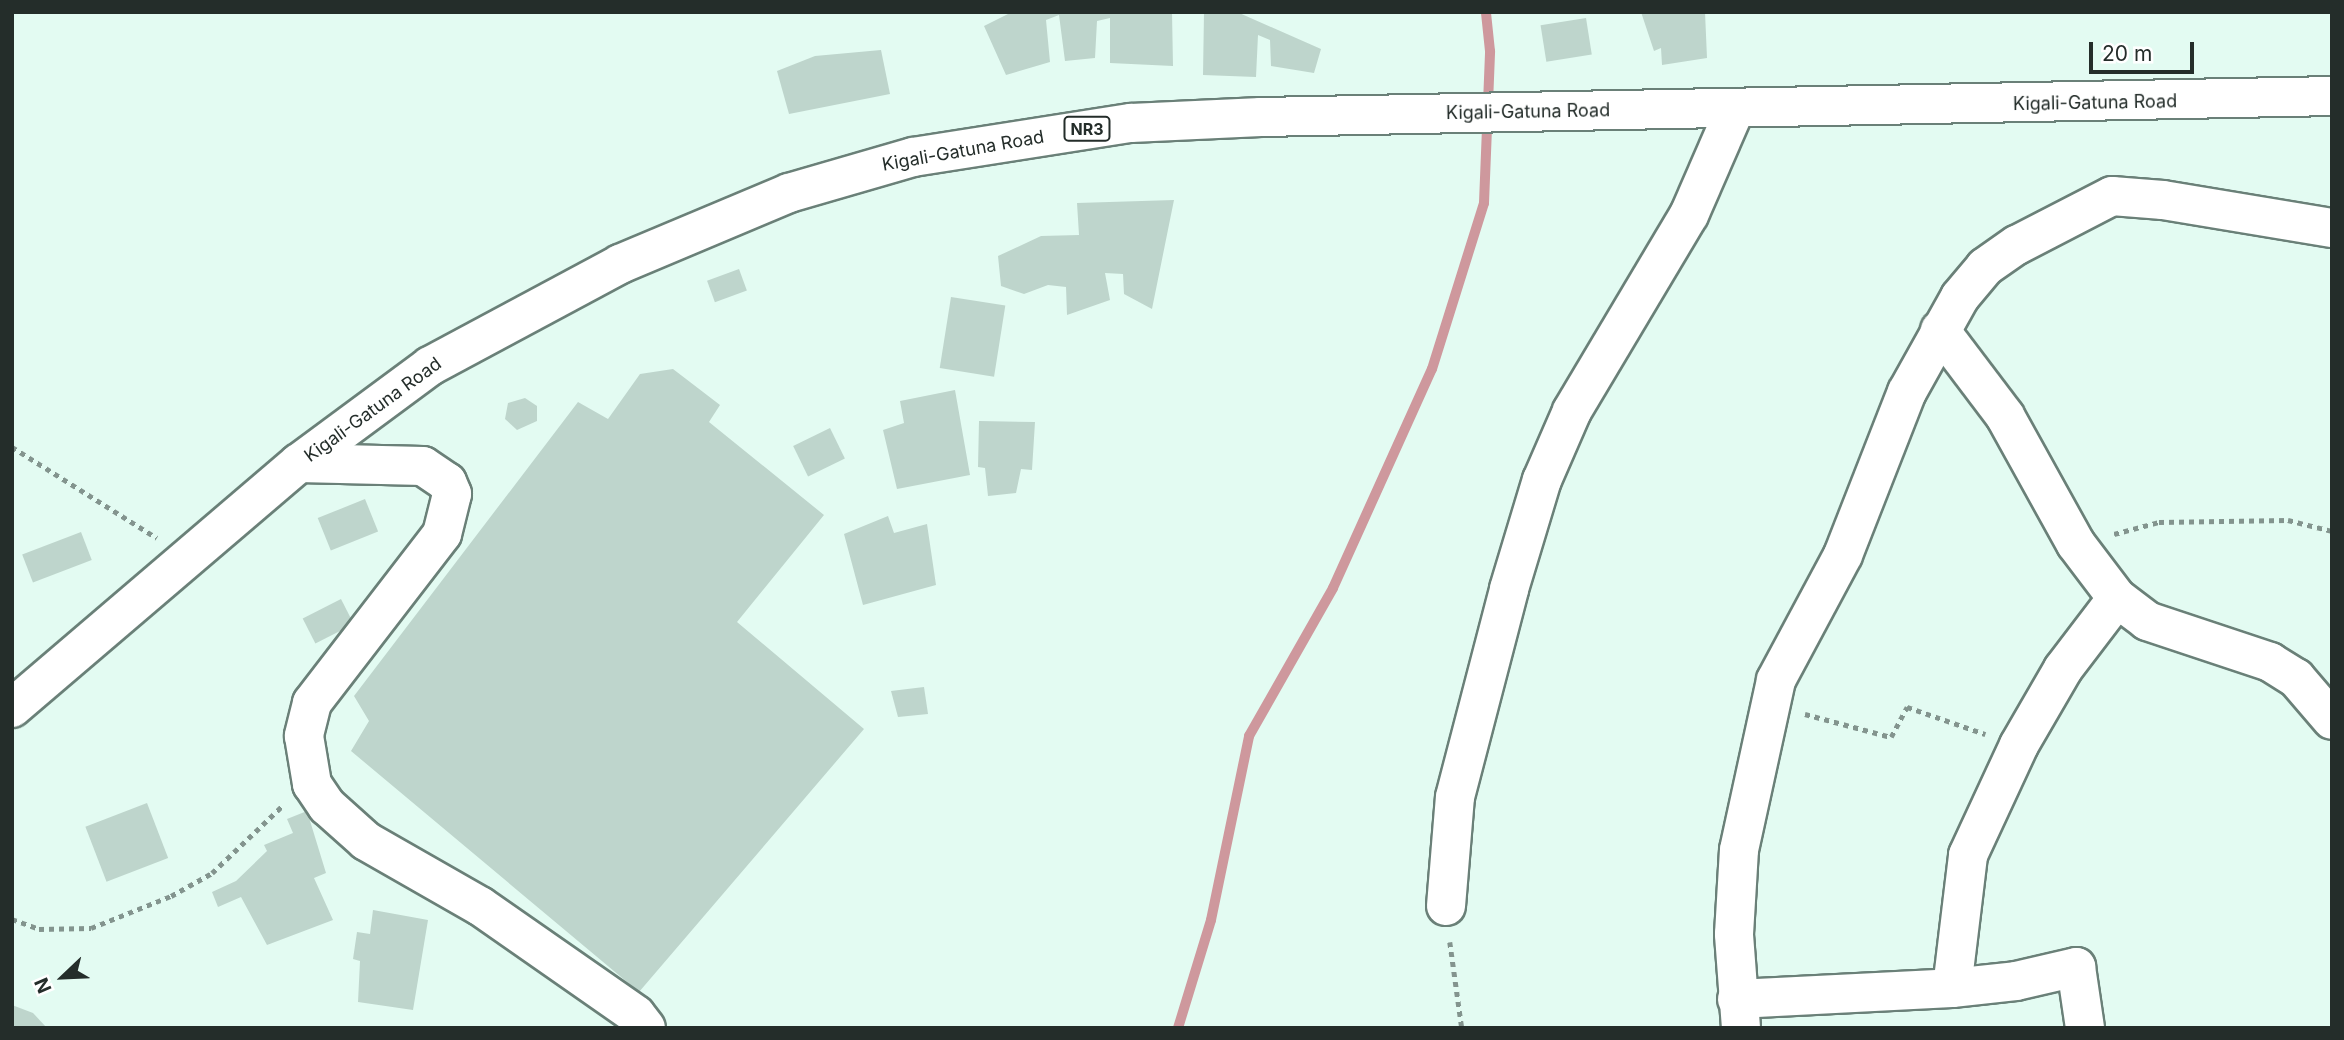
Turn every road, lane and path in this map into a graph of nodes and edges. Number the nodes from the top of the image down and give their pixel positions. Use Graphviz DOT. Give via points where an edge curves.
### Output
graph roads {
  1 [pos="2332,96"];
  2 [pos="1735,109"];
  3 [pos="2332,228"];
  4 [pos="1940,330"];
  5 [pos="12,447"];
  6 [pos="299,463"];
  7 [pos="2332,531"];
  8 [pos="2076,544"];
  9 [pos="188,558"];
  10 [pos="2117,598"];
  11 [pos="1771,705"];
  12 [pos="12,708"];
  13 [pos="2332,720"];
  14 [pos="2019,745"];
  15 [pos="312,784"];
  16 [pos="1446,906"];
  17 [pos="12,919"];
  18 [pos="1952,988"];
  19 [pos="1739,1013"];
  20 [pos="646,1028"];
  21 [pos="1462,1028"];
  22 [pos="2085,1028"];
  1 -- 2 [label="main road, Kigali-Gatuna Road / NR3"];
  2 -- 6 [label="main road, Kigali-Gatuna Road / NR3" via="1364,113 1131,123 913,156 789,193 620,264 430,366"];
  2 -- 16 [label="main road" via="1689,215 1572,411 1542,480 1508,589 1455,797"];
  3 -- 4 [label="main road" via="2112,196 2053,223 1985,267"];
  4 -- 8 [label="main road" via="2005,416"];
  4 -- 11 [label="main road" via="1907,393 1843,555 1776,680"];
  5 -- 9 [label="path"];
  6 -- 9 [label="main road, Kigali-Gatuna Road / NR3"];
  6 -- 15 [label="main road" via="423,466 446,482 453,494 442,534 312,703 304,736"];
  7 -- 8 [label="path" via="2288,520 2159,522"];
  8 -- 10 [label="main road"];
  9 -- 12 [label="main road, Kigali-Gatuna Road / NR3"];
  10 -- 13 [label="main road" via="2147,621 2270,662 2296,678"];
  10 -- 14 [label="main road" via="2063,669"];
  11 -- 14 [label="path" via="1891,737 1907,707"];
  11 -- 19 [label="main road" via="1739,850 1734,934"];
  14 -- 18 [label="main road" via="1968,855"];
  15 -- 17 [label="path" via="212,873 171,895 91,928 39,929"];
  15 -- 20 [label="main road" via="327,806 366,841 480,906 617,1001"];
  16 -- 21 [label="path"];
  18 -- 19 [label="main road"];
  18 -- 22 [label="main road" via="2016,981 2076,967"];
}
